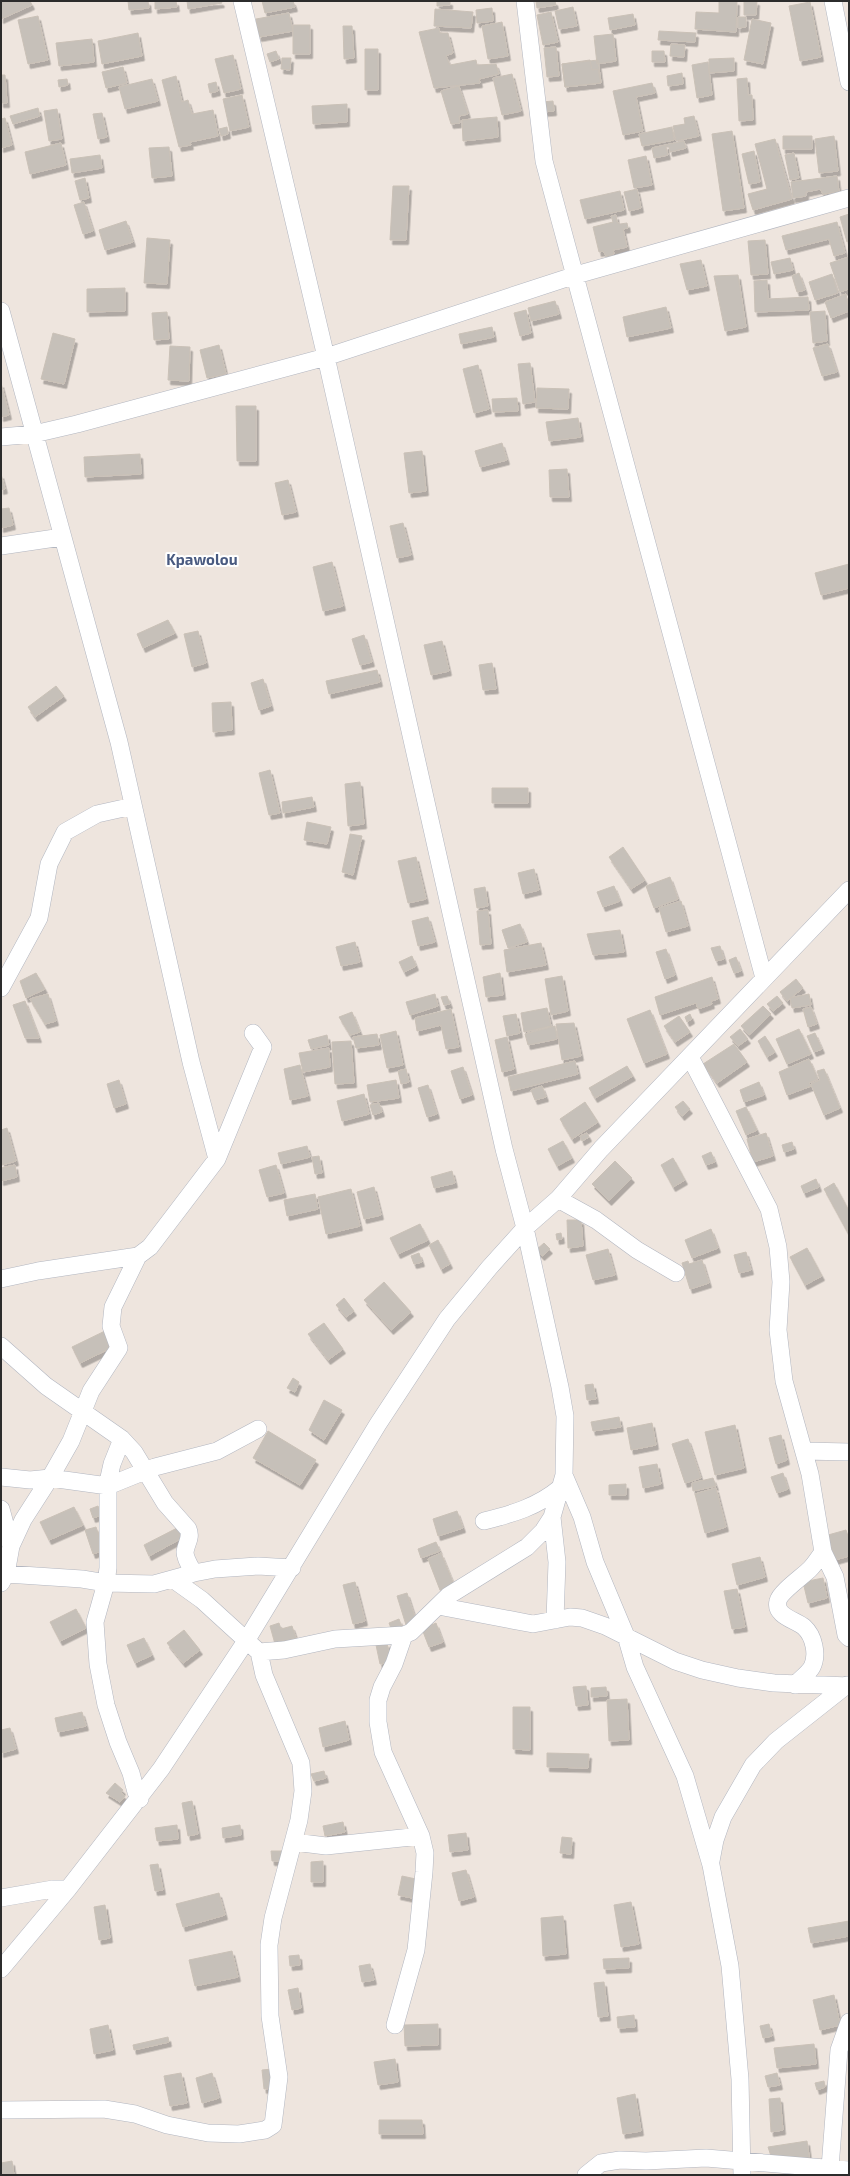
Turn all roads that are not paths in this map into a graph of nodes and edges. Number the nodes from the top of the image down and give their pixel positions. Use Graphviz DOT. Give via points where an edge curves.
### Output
graph roads {
  1 [pos="242,1"];
  2 [pos="525,1"];
  3 [pos="833,1"];
  4 [pos="849,82"];
  5 [pos="849,198"];
  6 [pos="576,275"];
  7 [pos="1,311"];
  8 [pos="326,357"];
  9 [pos="34,434"];
  10 [pos="1,436"];
  11 [pos="62,537"];
  12 [pos="1,546"];
  13 [pos="133,806"];
  14 [pos="849,890"];
  15 [pos="764,978"];
  16 [pos="1,988"];
  17 [pos="253,1033"];
  18 [pos="690,1057"];
  19 [pos="217,1159"];
  20 [pos="558,1199"];
  21 [pos="525,1228"];
  22 [pos="138,1256"];
  23 [pos="676,1273"];
  24 [pos="1,1279"];
  25 [pos="1,1346"];
  26 [pos="82,1410"];
  27 [pos="258,1430"];
  28 [pos="122,1440"];
  29 [pos="804,1451"];
  30 [pos="849,1452"];
  31 [pos="146,1471"];
  32 [pos="1,1477"];
  33 [pos="50,1478"];
  34 [pos="562,1482"];
  35 [pos="108,1486"];
  36 [pos="1,1509"];
  37 [pos="552,1517"];
  38 [pos="484,1521"];
  39 [pos="11,1546"];
  40 [pos="824,1552"];
  41 [pos="292,1568"];
  42 [pos="194,1573"];
  43 [pos="3,1578"];
  44 [pos="174,1580"];
  45 [pos="106,1583"];
  46 [pos="438,1606"];
  47 [pos="555,1620"];
  48 [pos="404,1636"];
  49 [pos="626,1636"];
  50 [pos="849,1638"];
  51 [pos="246,1641"];
  52 [pos="259,1652"];
  53 [pos="795,1685"];
  54 [pos="848,1685"];
  55 [pos="140,1799"];
  56 [pos="421,1836"];
  57 [pos="294,1842"];
  58 [pos="711,1865"];
  59 [pos="68,1890"];
  60 [pos="1,1898"];
  61 [pos="1,1969"];
  62 [pos="849,2022"];
  63 [pos="395,2025"];
  64 [pos="1,2110"];
  65 [pos="742,2168"];
  66 [pos="830,2168"];
  67 [pos="849,2170"];
  68 [pos="586,2175"];
  1 -- 8 [label="street"];
  2 -- 6 [label="street" via="544,161"];
  3 -- 4 [label="street"];
  5 -- 6 [label="street"];
  6 -- 8 [label="street"];
  6 -- 15 [label="street"];
  7 -- 9 [label="street"];
  8 -- 9 [label="street"];
  8 -- 21 [label="street" via="504,1150"];
  9 -- 10 [label="street"];
  9 -- 11 [label="street"];
  11 -- 12 [label="street"];
  11 -- 13 [label="street" via="119,742"];
  13 -- 16 [label="street" via="97,814 65,832 50,864 39,918"];
  13 -- 19 [label="street" via="191,1062"];
  14 -- 15 [label="street"];
  15 -- 18 [label="street"];
  17 -- 19 [label="street" via="263,1047"];
  18 -- 20 [label="street" via="601,1149"];
  18 -- 29 [label="street" via="769,1209 778,1248 781,1282 778,1330 784,1381"];
  19 -- 22 [label="street" via="150,1247"];
  20 -- 21 [label="street"];
  20 -- 23 [label="street" via="596,1220 637,1250"];
  21 -- 34 [label="street" via="565,1416"];
  21 -- 41 [label="street" via="488,1268 447,1319 378,1424"];
  22 -- 24 [label="street"];
  22 -- 26 [label="street" via="112,1307 111,1326 119,1348 91,1391"];
  25 -- 26 [label="street" via="46,1386"];
  26 -- 28 [label="street"];
  26 -- 33 [label="street" via="71,1441"];
  27 -- 31 [label="street" via="217,1451"];
  28 -- 31 [label="street" via="134,1452"];
  28 -- 35 [label="street" via="112,1464"];
  29 -- 30 [label="street"];
  29 -- 40 [label="street"];
  31 -- 35 [label="street"];
  31 -- 42 [label="street" via="155,1490 190,1533 185,1552"];
  32 -- 33 [label="street" via="21,1480"];
  33 -- 35 [label="street"];
  33 -- 39 [label="street" via="22,1520"];
  34 -- 37 [label="street"];
  34 -- 38 [label="street" via="549,1497 530,1507"];
  34 -- 49 [label="street" via="582,1517 608,1595"];
  35 -- 45 [label="street" via="109,1544"];
  36 -- 39 [label="street"];
  37 -- 46 [label="street" via="543,1532 527,1547 448,1596"];
  37 -- 47 [label="street" via="557,1562"];
  39 -- 43 [label="street"];
  40 -- 50 [label="street" via="835,1577 846,1635"];
  40 -- 53 [label="street" via="778,1601 778,1610 804,1627 815,1650 811,1668"];
  41 -- 42 [label="street" via="258,1566"];
  41 -- 51 [label="street"];
  42 -- 44 [label="street"];
  43 -- 45 [label="street" via="82,1579"];
  44 -- 45 [label="street" via="154,1584"];
  44 -- 51 [label="street" via="202,1600"];
  45 -- 55 [label="street" via="95,1622 99,1670 113,1727"];
  46 -- 47 [label="street" via="533,1624"];
  46 -- 48 [label="street"];
  47 -- 49 [label="street" via="582,1618"];
  48 -- 52 [label="street" via="341,1638 284,1650"];
  48 -- 56 [label="street" via="378,1700 379,1728 383,1752"];
  49 -- 53 [label="street" via="686,1665 738,1678"];
  49 -- 58 [label="street" via="635,1666 685,1776"];
  51 -- 52 [label="street"];
  51 -- 55 [label="street"];
  52 -- 57 [label="street" via="264,1675 301,1763 303,1791"];
  53 -- 54 [label="street"];
  54 -- 58 [label="street" via="781,1737 752,1765 723,1817 715,1840"];
  55 -- 59 [label="street"];
  56 -- 57 [label="street" via="326,1846"];
  56 -- 63 [label="street" via="425,1853 416,1950"];
  57 -- 64 [label="street" via="273,1918 269,1945 270,2016 279,2077 273,2125 270,2128 239,2134 208,2133 135,2114 104,2109"];
  58 -- 65 [label="street" via="730,1966 738,2050"];
  59 -- 60 [label="street" via="53,1889"];
  59 -- 61 [label="street"];
  62 -- 66 [label="street" via="839,2050"];
  65 -- 66 [label="street"];
  65 -- 68 [label="street" via="706,2158 620,2160 601,2163"];
  66 -- 67 [label="street"];
}
